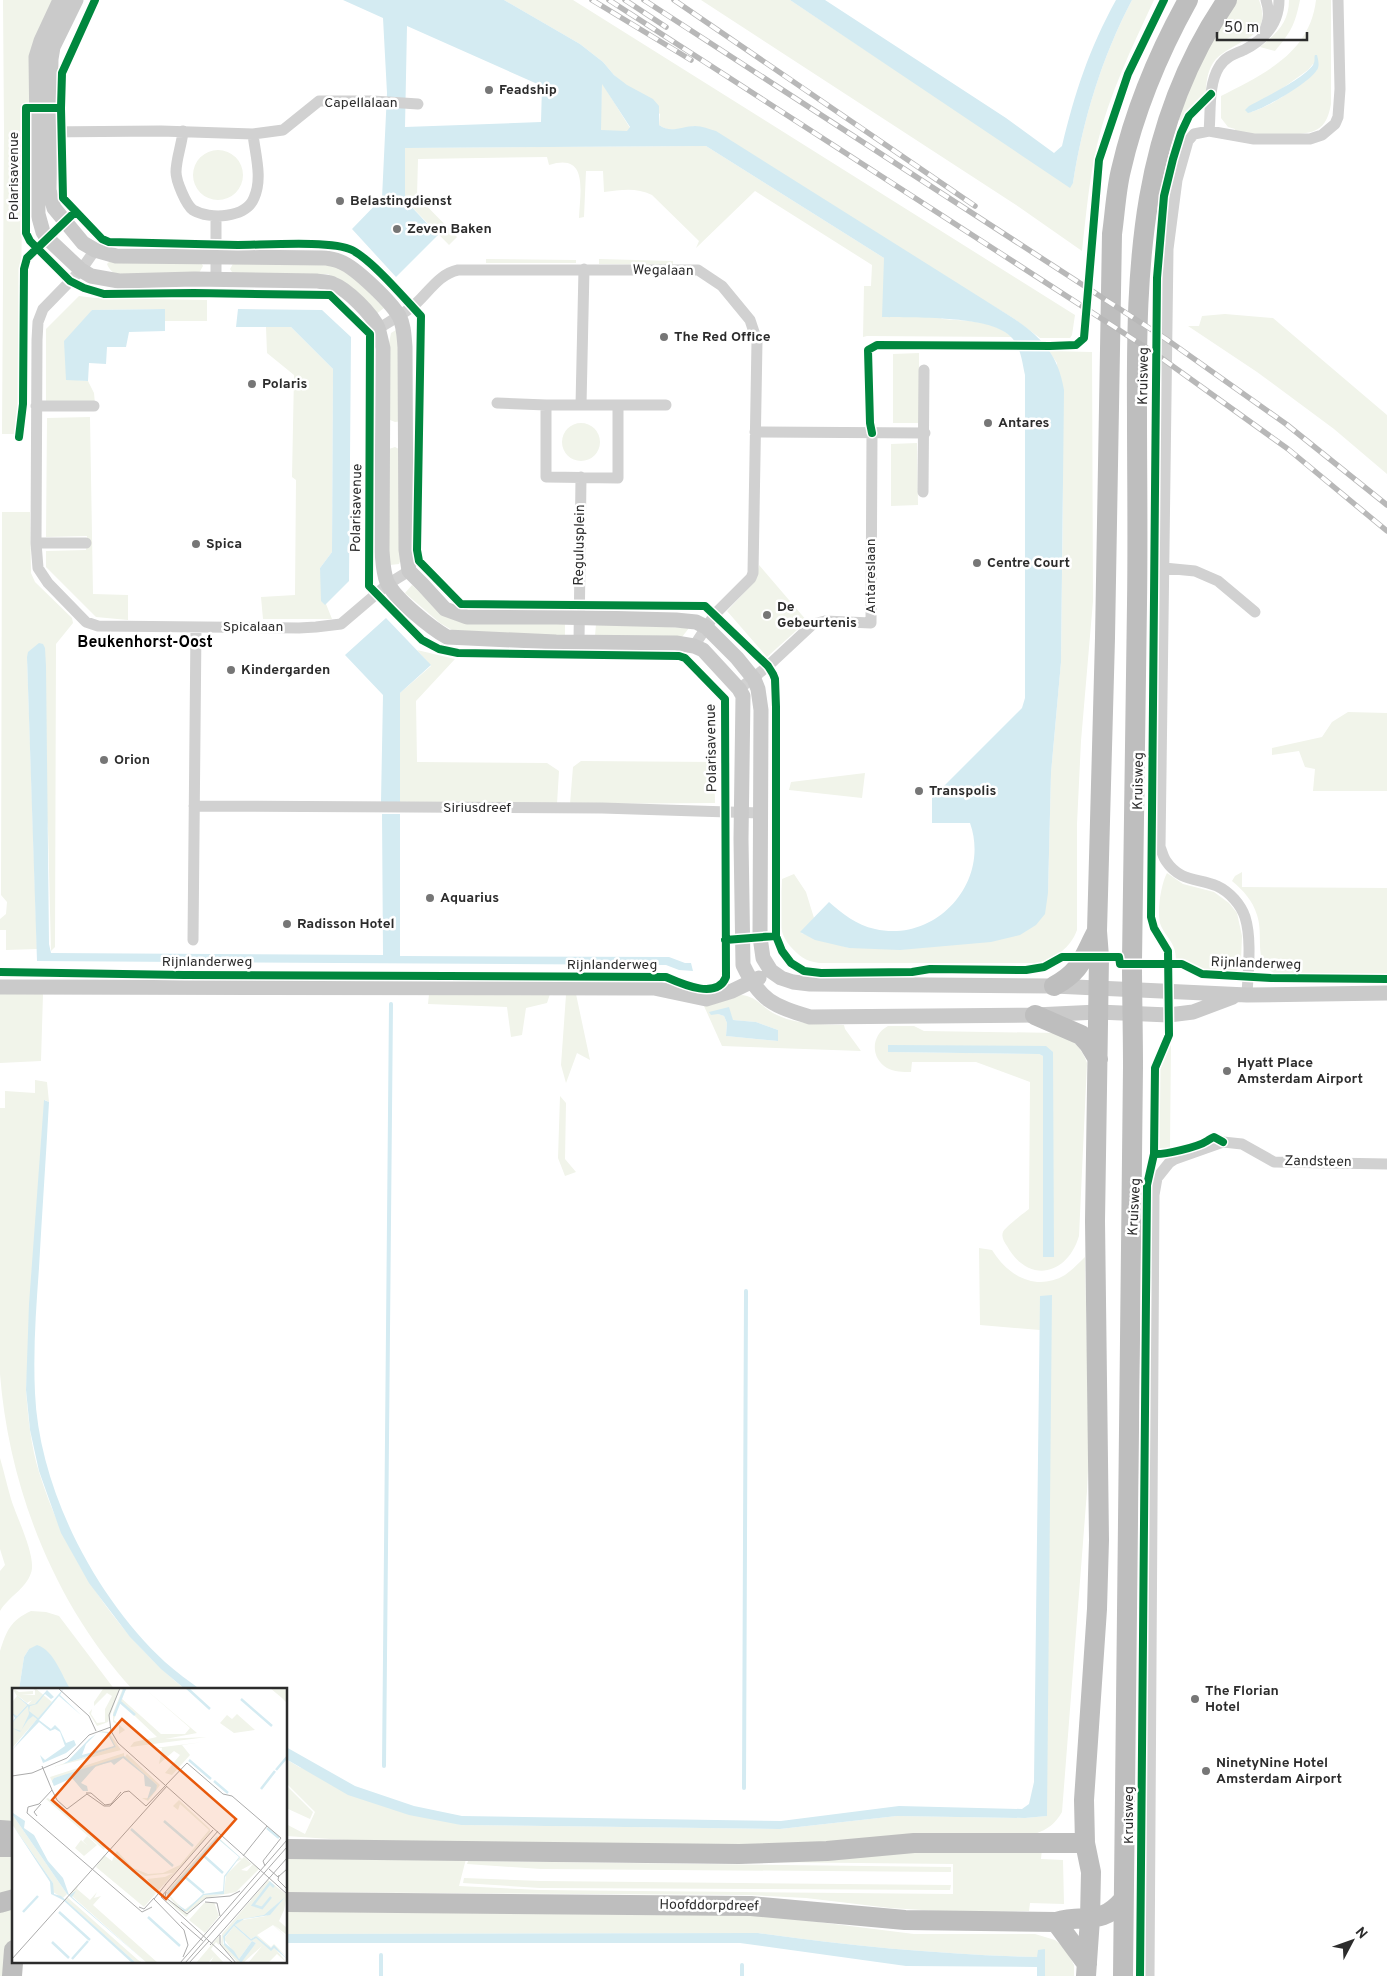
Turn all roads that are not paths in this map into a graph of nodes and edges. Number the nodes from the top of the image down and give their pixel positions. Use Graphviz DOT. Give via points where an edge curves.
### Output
graph roads {
  1 [pos="60,0"];
  2 [pos="76,0"];
  3 [pos="1188,0"];
  4 [pos="1228,0"];
  5 [pos="1266,0"];
  6 [pos="1279,0"];
  7 [pos="1338,0"];
  8 [pos="1261,38"];
  9 [pos="418,104"];
  10 [pos="183,131"];
  11 [pos="1209,131"];
  12 [pos="42,132"];
  13 [pos="253,134"];
  14 [pos="216,216"];
  15 [pos="95,250"];
  16 [pos="216,257"];
  17 [pos="584,269"];
  18 [pos="81,270"];
  19 [pos="216,280"];
  20 [pos="399,316"];
  21 [pos="378,328"];
  22 [pos="924,370"];
  23 [pos="497,403"];
  24 [pos="546,405"];
  25 [pos="581,405"];
  26 [pos="618,405"];
  27 [pos="666,405"];
  28 [pos="36,406"];
  29 [pos="94,406"];
  30 [pos="755,432"];
  31 [pos="872,433"];
  32 [pos="924,433"];
  33 [pos="382,436"];
  34 [pos="406,437"];
  35 [pos="581,477"];
  36 [pos="923,492"];
  37 [pos="36,543"];
  38 [pos="86,543"];
  39 [pos="1164,568"];
  40 [pos="409,571"];
  41 [pos="388,584"];
  42 [pos="1255,612"];
  43 [pos="579,618"];
  44 [pos="196,627"];
  45 [pos="706,627"];
  46 [pos="579,642"];
  47 [pos="694,646"];
  48 [pos="754,679"];
  49 [pos="740,689"];
  50 [pos="194,806"];
  51 [pos="741,813"];
  52 [pos="760,813"];
  53 [pos="1097,931"];
  54 [pos="193,940"];
  55 [pos="771,971"];
  56 [pos="751,982"];
  57 [pos="1054,986"];
  58 [pos="0,987"];
  59 [pos="1098,987"];
  60 [pos="1132,989"];
  61 [pos="1387,992"];
  62 [pos="1243,995"];
  63 [pos="1098,1012"];
  64 [pos="1132,1014"];
  65 [pos="1035,1015"];
  66 [pos="1098,1060"];
  67 [pos="1387,1164"];
  68 [pos="1160,1172"];
  69 [pos="1085,1844"];
  70 [pos="288,1849"];
  71 [pos="1123,1900"];
  72 [pos="288,1902"];
  73 [pos="1090,1918"];
  74 [pos="1056,1922"];
  75 [pos="1090,1972"];
  76 [pos="1123,1976"];
  77 [pos="1149,1976"];
  1 -- 12 [label="street, Polarisavenue" via="36,56"];
  2 -- 12 [label="street, Polarisavenue" via="53,47"];
  3 -- 53 [label="highway" via="1143,93 1120,170 1112,234"];
  4 -- 60 [label="highway, Kruisweg" via="1194,54 1174,101 1158,154 1144,221 1137,335 1138,601"];
  5 -- 8 [label="street" via="1268,23"];
  6 -- 8 [label="street" via="1275,23"];
  7 -- 11 [label="street" via="1340,89 1338,117 1330,130 1315,138 1301,139 1254,139"];
  8 -- 11 [label="street" via="1224,60 1219,67 1211,94"];
  9 -- 13 [label="street, Capellalaan" via="319,101 283,130"];
  10 -- 12 [label="street, Capellalaan"];
  10 -- 13 [label="street, Capellalaan"];
  10 -- 14 [label="street" via="176,173 181,193 193,210"];
  11 -- 39 [label="street, Kruisweg" via="1194,134 1188,140 1177,180 1168,249"];
  12 -- 15 [label="street, Polarisavenue" via="54,208 83,242"];
  12 -- 18 [label="street, Polarisavenue" via="38,214 43,232"];
  13 -- 14 [label="street" via="259,176 254,199 242,212"];
  14 -- 16 [label="street"];
  15 -- 16 [label="street, Polarisavenue" via="116,256"];
  15 -- 18 [label="street, Spicalaan"];
  16 -- 19 [label="street"];
  16 -- 20 [label="street, Polarisavenue" via="326,258 342,262 358,272"];
  17 -- 20 [label="street, Wegalaan" via="450,272"];
  17 -- 25 [label="street"];
  17 -- 30 [label="street, Wegalaan" via="698,270 722,286 750,320 757,341"];
  18 -- 19 [label="street, Polarisavenue" via="91,276 119,281"];
  18 -- 28 [label="street, Spicalaan" via="43,310 38,322"];
  19 -- 21 [label="street, Polarisavenue" via="334,284 349,294"];
  20 -- 21 [label="street, Wegalaan"];
  20 -- 34 [label="street, Polarisavenue" via="406,347"];
  21 -- 33 [label="street, Polarisavenue" via="383,348"];
  22 -- 32 [label="street"];
  23 -- 24 [label="street"];
  24 -- 25 [label="street"];
  24 -- 35 [label="street" via="546,477"];
  25 -- 26 [label="street"];
  26 -- 27 [label="street"];
  26 -- 35 [label="street" via="618,478"];
  28 -- 29 [label="street"];
  28 -- 37 [label="street, Spicalaan"];
  30 -- 31 [label="street"];
  30 -- 45 [label="street, Wegalaan" via="752,572"];
  31 -- 32 [label="street"];
  31 -- 48 [label="street, Antareslaan" via="871,622 825,621 812,624"];
  32 -- 36 [label="street"];
  33 -- 34 [label="street"];
  33 -- 41 [label="street, Polarisavenue" via="382,551"];
  34 -- 40 [label="street, Polarisavenue" via="406,550"];
  35 -- 43 [label="street, Regulusplein"];
  37 -- 38 [label="street"];
  37 -- 44 [label="street, Spicalaan" via="38,568 86,622 98,626"];
  39 -- 42 [label="street" via="1195,571 1218,581"];
  39 -- 62 [label="street, Kruisweg" via="1160,847 1173,869 1185,877 1217,886 1240,905 1246,918 1248,936"];
  40 -- 41 [label="street, Spicalaan"];
  40 -- 43 [label="street" via="446,609 467,617"];
  41 -- 44 [label="street, Spicalaan" via="341,624"];
  41 -- 46 [label="street" via="432,628 448,637"];
  43 -- 45 [label="street" via="676,620 696,622"];
  43 -- 46 [label="street, Regulusplein"];
  44 -- 50 [label="street"];
  45 -- 47 [label="street, Wegalaan"];
  45 -- 48 [label="street"];
  46 -- 47 [label="street"];
  47 -- 49 [label="street" via="703,650"];
  48 -- 49 [label="street, Antareslaan"];
  48 -- 52 [label="street" via="761,710"];
  49 -- 51 [label="street, Polarisavenue" via="743,696"];
  50 -- 51 [label="street, Siriusdreef" via="602,808"];
  50 -- 54 [label="street"];
  51 -- 52 [label="street, Siriusdreef"];
  51 -- 56 [label="street, Polarisavenue" via="743,965"];
  52 -- 55 [label="street" via="760,937 763,958"];
  53 -- 57 [label="highway" via="1076,970"];
  53 -- 59 [label="highway"];
  55 -- 56 [label="street, Rijnlanderweg"];
  55 -- 57 [label="street, Rijnlanderweg" via="793,982 832,986"];
  56 -- 58 [label="street, Rijnlanderweg" via="706,999 654,988"];
  56 -- 65 [label="street, Rijnlanderweg" via="778,1007 810,1017"];
  57 -- 59 [label="street, Rijnlanderweg"];
  59 -- 60 [label="street, Rijnlanderweg"];
  59 -- 63 [label="highway"];
  60 -- 62 [label="street, Rijnlanderweg"];
  60 -- 64 [label="highway, Kruisweg"];
  61 -- 62 [label="street, Rijnlanderweg"];
  62 -- 64 [label="street, Rijnlanderweg" via="1193,1012"];
  63 -- 64 [label="street, Rijnlanderweg"];
  63 -- 65 [label="street, Rijnlanderweg"];
  63 -- 66 [label="highway"];
  64 -- 71 [label="highway, Kruisweg"];
  65 -- 66 [label="highway" via="1081,1035"];
  66 -- 69 [label="highway" via="1095,1231 1098,1555 1084,1800"];
  67 -- 68 [label="street, Zandsteen" via="1274,1162 1242,1144 1223,1142 1175,1159"];
  68 -- 77 [label="street, Kruisweg" via="1154,1195"];
  69 -- 70 [label="highway" via="914,1843 827,1851 739,1854"];
  69 -- 73 [label="highway" via="1091,1872"];
  71 -- 73 [label="highway, Hoofddorpdreef" via="1114,1911"];
  71 -- 76 [label="highway, Kruisweg"];
  72 -- 74 [label="highway, Hoofddorpdreef" via="750,1906 905,1920"];
  73 -- 74 [label="highway, Hoofddorpdreef"];
  73 -- 75 [label="highway"];
  74 -- 75 [label="highway"];
}
